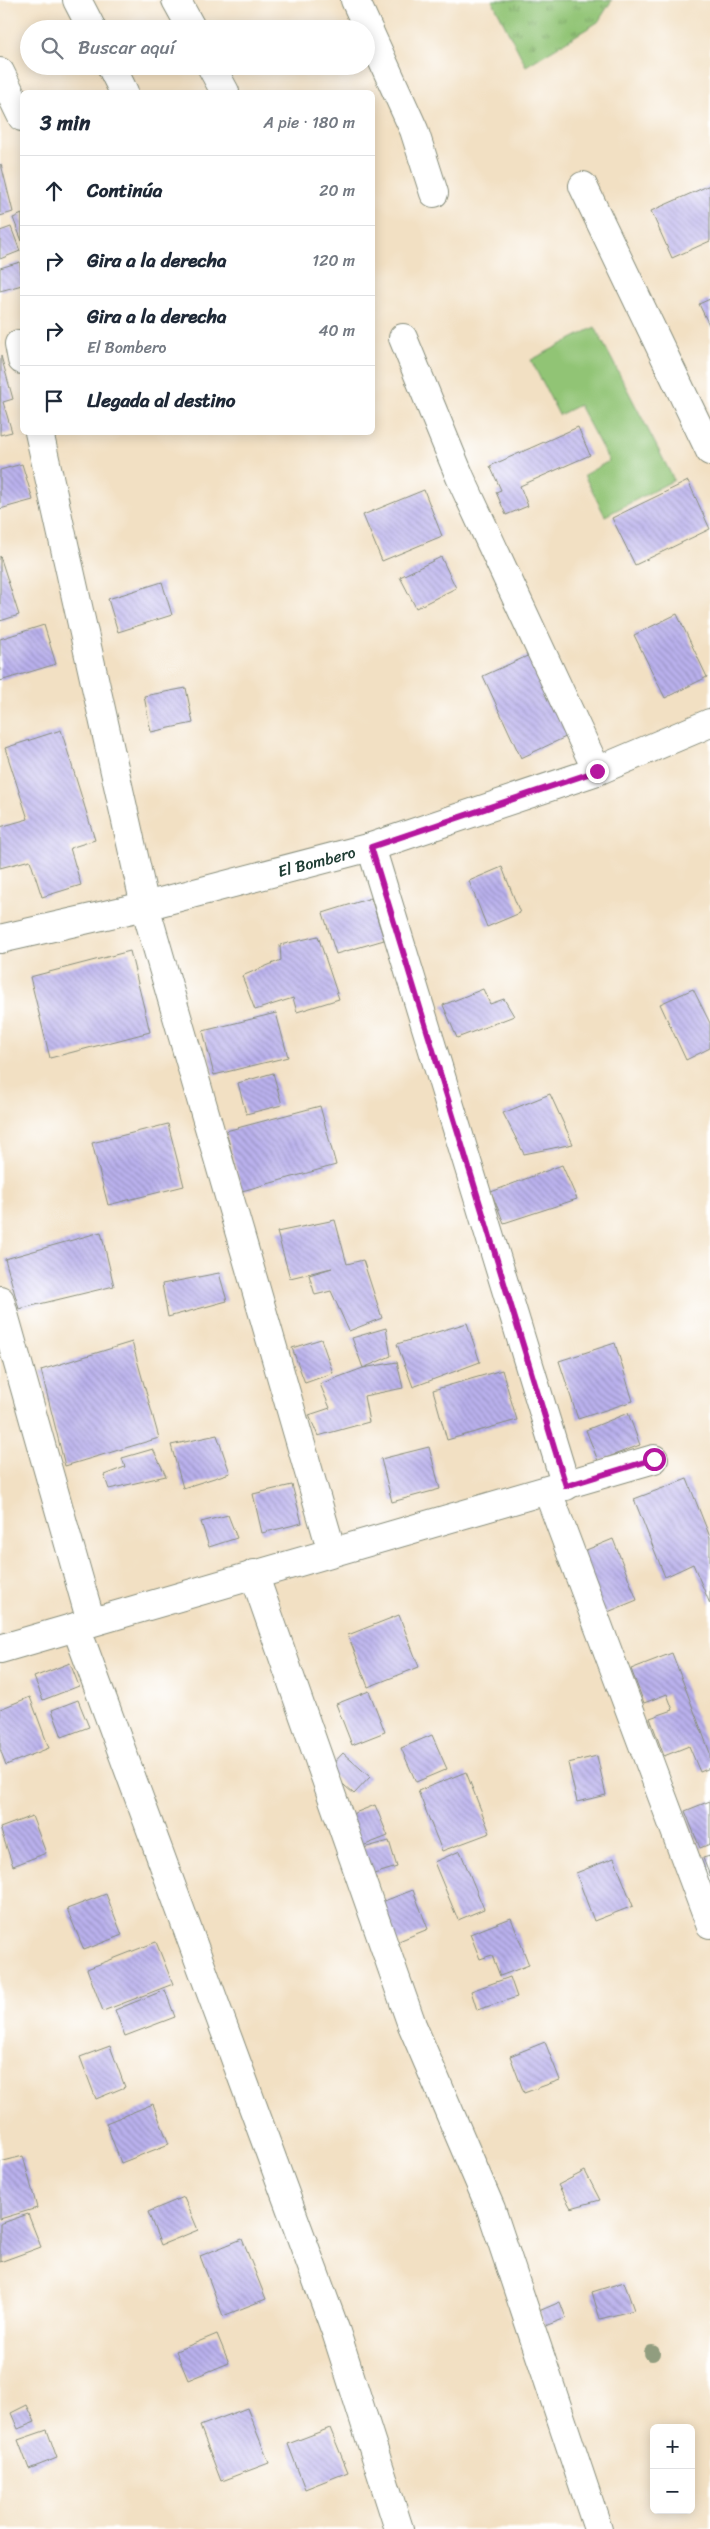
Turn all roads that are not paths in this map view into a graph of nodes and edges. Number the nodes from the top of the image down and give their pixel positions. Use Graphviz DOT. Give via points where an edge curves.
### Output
graph roads {
  1 [pos="77,0"];
  2 [pos="176,0"];
  3 [pos="355,0"];
  4 [pos="87,20"];
  5 [pos="187,20"];
  6 [pos="364,20"];
  7 [pos="375,44"];
  8 [pos="0,72"];
  9 [pos="116,75"];
  10 [pos="216,75"];
  11 [pos="123,90"];
  12 [pos="224,90"];
  13 [pos="14,118"];
  14 [pos="583,186"];
  15 [pos="434,193"];
  16 [pos="403,338"];
  17 [pos="40,435"];
  18 [pos="710,451"];
  19 [pos="710,723"];
  20 [pos="597,771"];
  21 [pos="371,847"];
  22 [pos="146,906"];
  23 [pos="0,939"];
  24 [pos="0,1300"];
  25 [pos="654,1459"];
  26 [pos="557,1489"];
  27 [pos="332,1552"];
  28 [pos="254,1574"];
  29 [pos="84,1625"];
  30 [pos="0,1649"];
  31 [pos="710,1924"];
  32 [pos="399,2529"];
  33 [pos="598,2529"];
  1 -- 4 [label="street"];
  2 -- 5 [label="street"];
  3 -- 6 [label="street"];
  7 -- 15 [label="street" via="414,130"];
  8 -- 13 [label="street"];
  9 -- 11 [label="street"];
  10 -- 12 [label="street"];
  14 -- 18 [label="street"];
  16 -- 20 [label="street" via="460,477"];
  17 -- 22 [label="street"];
  19 -- 20 [label="street, El Bombero"];
  20 -- 21 [label="street, El Bombero"];
  21 -- 22 [label="street, El Bombero"];
  21 -- 26 [label="street"];
  22 -- 23 [label="street, El Bombero"];
  22 -- 27 [label="street"];
  24 -- 29 [label="street"];
  25 -- 26 [label="street"];
  26 -- 27 [label="street"];
  26 -- 31 [label="street"];
  27 -- 28 [label="street"];
  28 -- 29 [label="street"];
  28 -- 33 [label="street" via="412,2025 490,2210"];
  29 -- 30 [label="street"];
  29 -- 32 [label="street" via="336,2332"];
}
